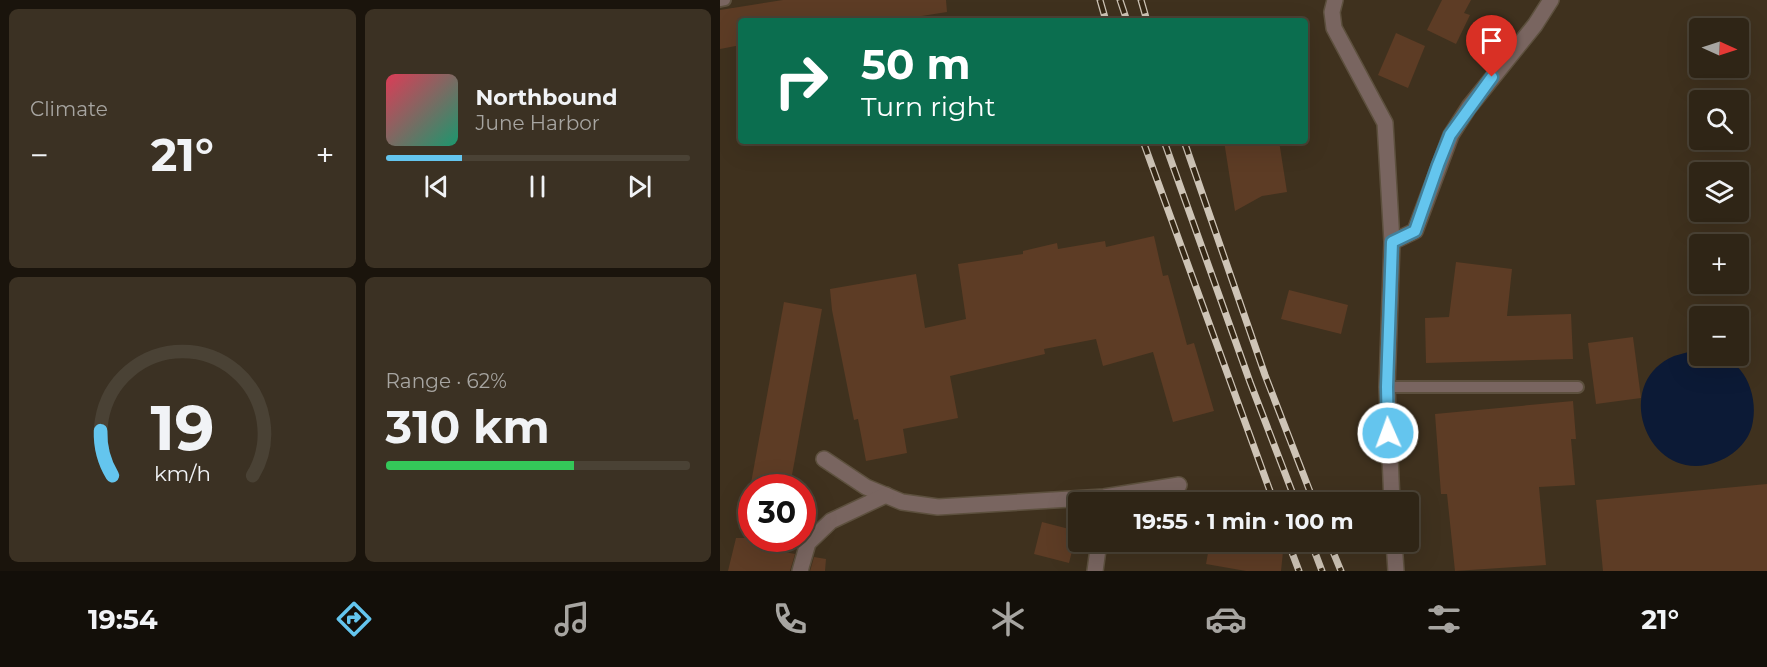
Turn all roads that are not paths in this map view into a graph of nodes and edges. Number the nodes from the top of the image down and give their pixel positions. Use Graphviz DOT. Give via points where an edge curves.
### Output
graph roads {
  1 [pos="725,0"];
  2 [pos="1335,0"];
  3 [pos="1551,0"];
  4 [pos="720,1"];
  5 [pos="1392,242"];
  6 [pos="1387,387"];
  7 [pos="1578,387"];
  8 [pos="824,459"];
  9 [pos="1179,485"];
  10 [pos="1144,492"];
  11 [pos="1392,492"];
  12 [pos="886,495"];
  13 [pos="1068,501"];
  14 [pos="1098,552"];
  15 [pos="1395,552"];
  16 [pos="800,571"];
  17 [pos="1095,571"];
  18 [pos="1396,571"];
  1 -- 4 [label="lane"];
  2 -- 5 [label="street" via="1334,28 1385,123"];
  3 -- 5 [label="street" via="1450,135 1415,231"];
  5 -- 6 [label="street"];
  6 -- 7 [label="lane"];
  6 -- 11 [label="street"];
  8 -- 12 [label="street" via="866,487"];
  9 -- 10 [label="street"];
  12 -- 13 [label="street" via="902,502 938,507"];
  12 -- 16 [label="street" via="831,521 808,543"];
  14 -- 17 [label="street"];
  15 -- 18 [label="street"];
}
